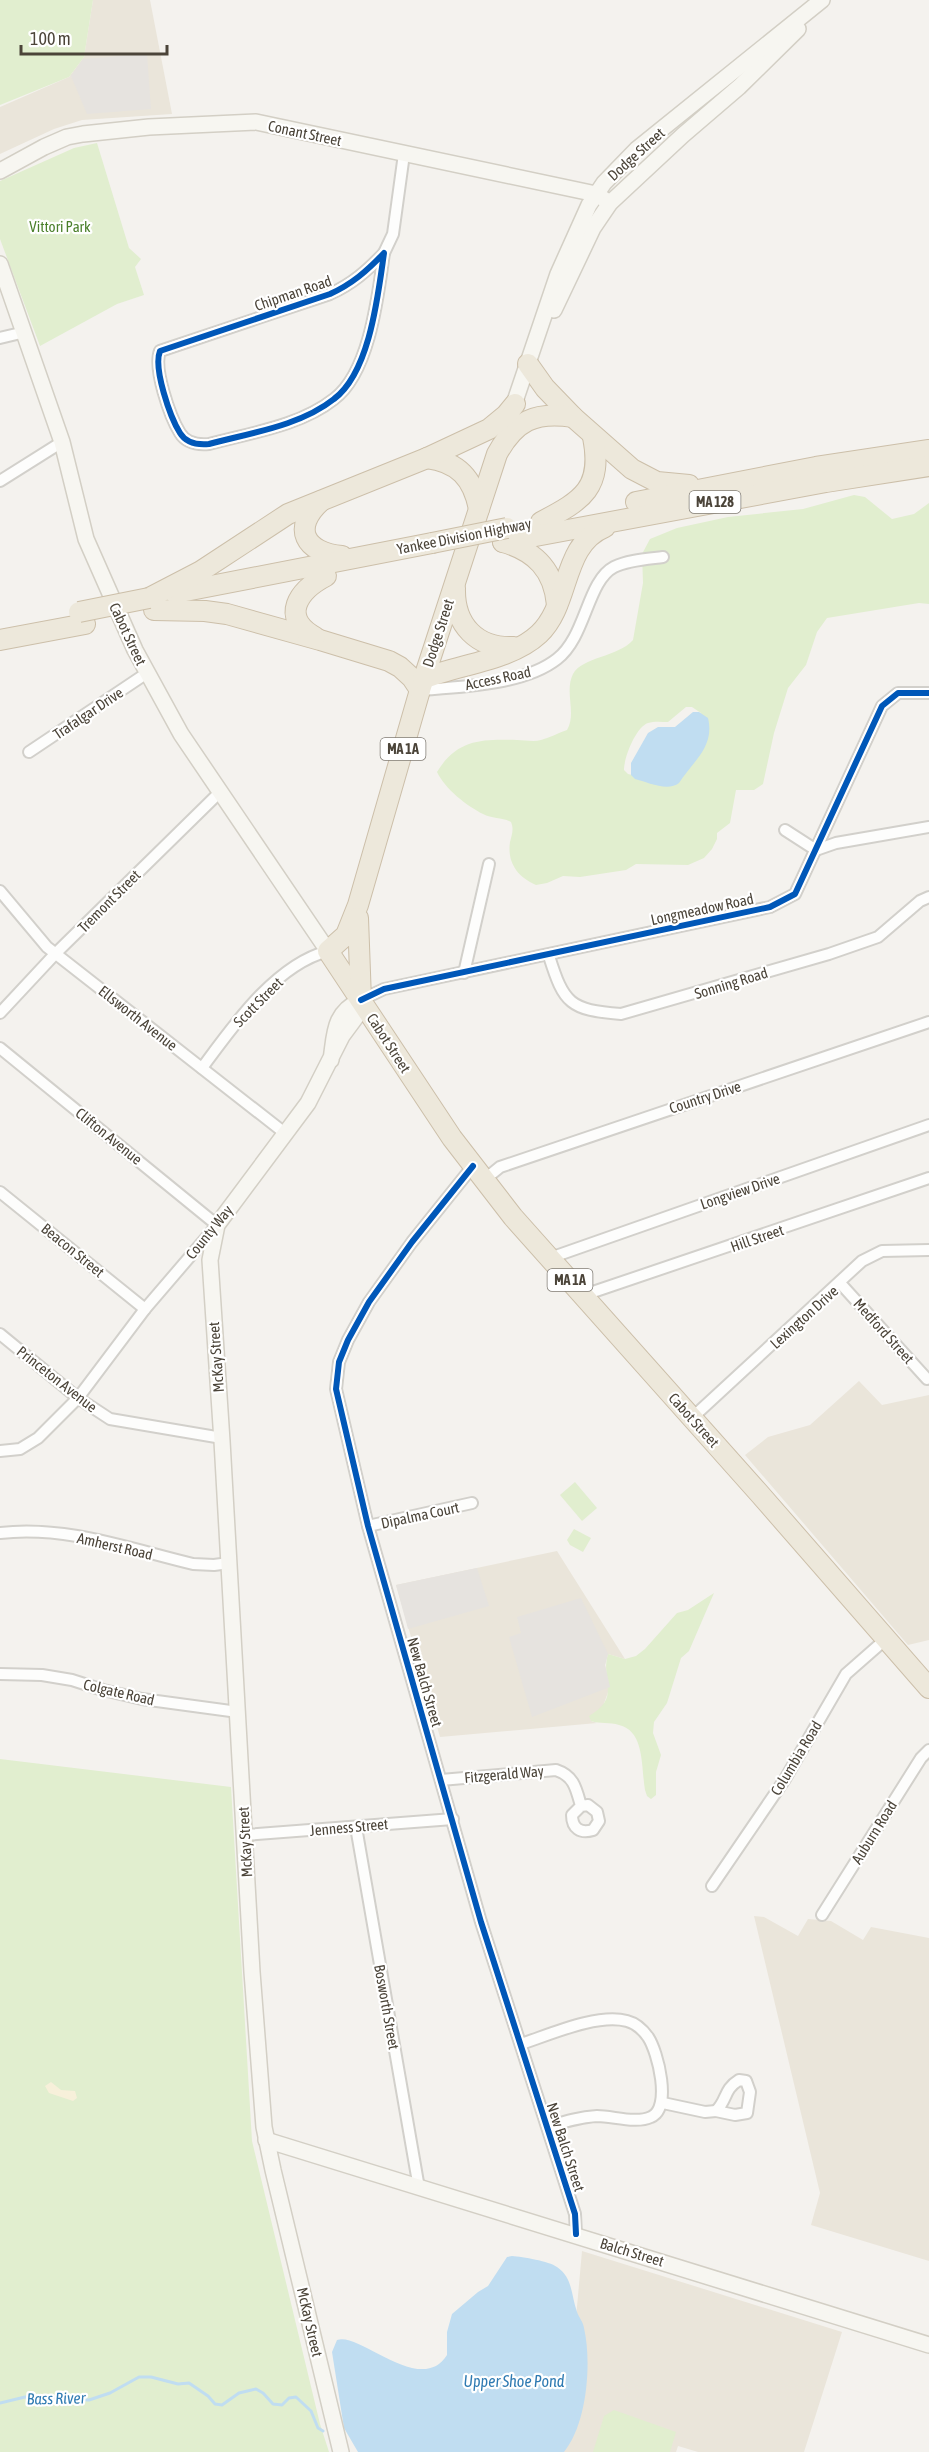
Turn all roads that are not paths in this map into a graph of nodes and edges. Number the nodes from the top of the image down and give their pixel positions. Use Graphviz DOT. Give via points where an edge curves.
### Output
graph roads {
  1 [pos="822,0"];
  2 [pos="828,0"];
  3 [pos="404,154"];
  4 [pos="0,171"];
  5 [pos="596,194"];
  6 [pos="610,203"];
  7 [pos="384,253"];
  8 [pos="0,264"];
  9 [pos="25,332"];
  10 [pos="0,338"];
  11 [pos="528,364"];
  12 [pos="514,404"];
  13 [pos="573,417"];
  14 [pos="594,436"];
  15 [pos="62,441"];
  16 [pos="929,450"];
  17 [pos="497,454"];
  18 [pos="427,459"];
  19 [pos="929,466"];
  20 [pos="746,480"];
  21 [pos="0,481"];
  22 [pos="321,501"];
  23 [pos="478,509"];
  24 [pos="643,514"];
  25 [pos="541,522"];
  26 [pos="505,535"];
  27 [pos="430,550"];
  28 [pos="366,556"];
  29 [pos="663,557"];
  30 [pos="326,576"];
  31 [pos="455,581"];
  32 [pos="152,604"];
  33 [pos="557,606"];
  34 [pos="82,618"];
  35 [pos="0,627"];
  36 [pos="436,639"];
  37 [pos="0,640"];
  38 [pos="320,640"];
  39 [pos="520,647"];
  40 [pos="389,662"];
  41 [pos="147,673"];
  42 [pos="422,685"];
  43 [pos="929,693"];
  44 [pos="29,752"];
  45 [pos="220,792"];
  46 [pos="929,827"];
  47 [pos="785,830"];
  48 [pos="816,850"];
  49 [pos="489,864"];
  50 [pos="0,891"];
  51 [pos="929,897"];
  52 [pos="358,905"];
  53 [pos="328,951"];
  54 [pos="56,953"];
  55 [pos="549,956"];
  56 [pos="464,973"];
  57 [pos="360,1000"];
  58 [pos="0,1012"];
  59 [pos="929,1022"];
  60 [pos="0,1048"];
  61 [pos="202,1068"];
  62 [pos="929,1125"];
  63 [pos="286,1134"];
  64 [pos="479,1173"];
  65 [pos="929,1178"];
  66 [pos="0,1192"];
  67 [pos="217,1225"];
  68 [pos="929,1250"];
  69 [pos="550,1258"];
  70 [pos="840,1283"];
  71 [pos="584,1295"];
  72 [pos="145,1309"];
  73 [pos="0,1334"];
  74 [pos="927,1380"];
  75 [pos="78,1398"];
  76 [pos="693,1417"];
  77 [pos="222,1438"];
  78 [pos="0,1451"];
  79 [pos="472,1503"];
  80 [pos="368,1526"];
  81 [pos="0,1533"];
  82 [pos="229,1563"];
  83 [pos="887,1638"];
  84 [pos="0,1674"];
  85 [pos="929,1688"];
  86 [pos="238,1712"];
  87 [pos="929,1750"];
  88 [pos="441,1780"];
  89 [pos="581,1806"];
  90 [pos="453,1819"];
  91 [pos="356,1827"];
  92 [pos="244,1835"];
  93 [pos="712,1886"];
  94 [pos="822,1916"];
  95 [pos="521,2044"];
  96 [pos="663,2103"];
  97 [pos="716,2110"];
  98 [pos="548,2127"];
  99 [pos="266,2140"];
  100 [pos="419,2188"];
  101 [pos="576,2234"];
  102 [pos="929,2345"];
  103 [pos="341,2452"];
  1 -- 5 [label="main road, Dodge Street / MA 1A" via="637,149"];
  2 -- 6 [label="main road, Dodge Street / MA 1A" via="739,87"];
  3 -- 4 [label="main road, Conant Street" via="256,122 220,122 83,134 44,147"];
  3 -- 5 [label="main road, Conant Street"];
  3 -- 7 [label="street, Chipman Road" via="393,234"];
  5 -- 6 [label="main road, Conant Street"];
  5 -- 11 [label="main road, Dodge Street / MA 1A" via="558,274"];
  6 -- 11 [label="main road, Dodge Street / MA 1A" via="593,228"];
  7 -- 7 [label="street, Chipman Road" via="376,310 360,361 354,377 336,398 286,423 209,444 198,445 180,434 158,374 160,351 330,294 350,285"];
  8 -- 9 [label="main road, Cabot Street"];
  9 -- 10 [label="street"];
  9 -- 15 [label="main road, Cabot Street"];
  11 -- 12 [label="main road, Dodge Street / MA 1A"];
  11 -- 13 [label="highway"];
  12 -- 17 [label="main road, Dodge Street / MA 1A"];
  12 -- 18 [label="highway" via="489,429"];
  13 -- 14 [label="highway"];
  13 -- 17 [label="highway" via="548,415 528,420 511,432"];
  14 -- 20 [label="highway" via="632,469 657,482 684,486"];
  14 -- 25 [label="highway" via="597,459 592,483 578,500"];
  15 -- 21 [label="street"];
  15 -- 41 [label="main road, Cabot Street" via="90,552"];
  16 -- 20 [label="highway, Yankee Division Highway / MA 128"];
  17 -- 23 [label="highway, Dodge Street / MA 1A"];
  18 -- 22 [label="highway"];
  18 -- 23 [label="highway" via="448,463 463,473 474,489"];
  19 -- 24 [label="highway, Yankee Division Highway / MA 128"];
  20 -- 25 [label="highway, Yankee Division Highway / MA 128"];
  22 -- 28 [label="highway" via="305,523 312,547 328,555"];
  22 -- 32 [label="highway" via="278,520"];
  23 -- 31 [label="highway, Dodge Street / MA 1A"];
  24 -- 26 [label="highway, Yankee Division Highway / MA 128"];
  24 -- 33 [label="highway" via="600,529 586,539"];
  25 -- 26 [label="highway, Yankee Division Highway / MA 128"];
  26 -- 27 [label="highway, Yankee Division Highway / MA 128"];
  26 -- 33 [label="highway" via="542,563 552,582"];
  27 -- 28 [label="highway, Yankee Division Highway / MA 128"];
  27 -- 30 [label="highway, Yankee Division Highway / MA 128"];
  28 -- 32 [label="highway, Yankee Division Highway / MA 128"];
  29 -- 42 [label="street, Access Road" via="623,564 604,574 572,644 551,664 517,677 470,686"];
  30 -- 32 [label="highway, Yankee Division Highway / MA 128"];
  30 -- 38 [label="highway" via="306,588 296,610 300,626"];
  31 -- 36 [label="highway, Dodge Street / MA 1A"];
  31 -- 39 [label="highway" via="457,608 465,628 483,642"];
  32 -- 34 [label="highway, Yankee Division Highway / MA 128, bridge"];
  32 -- 38 [label="highway" via="227,614"];
  33 -- 39 [label="highway" via="547,626"];
  34 -- 35 [label="highway, Yankee Division Highway / MA 128"];
  34 -- 37 [label="highway, Yankee Division Highway / MA 128"];
  36 -- 40 [label="highway" via="421,656"];
  36 -- 42 [label="highway, Dodge Street / MA 1A"];
  38 -- 40 [label="highway"];
  39 -- 42 [label="highway"];
  40 -- 42 [label="highway"];
  41 -- 44 [label="street, Trafalgar Drive"];
  41 -- 45 [label="main road, Cabot Street" via="171,719"];
  42 -- 52 [label="highway, Dodge Street / MA 1A"];
  43 -- 48 [label="street, Longmeadow Road" via="898,693 882,706"];
  45 -- 53 [label="main road, Cabot Street"];
  45 -- 54 [label="street, Tremont Street"];
  46 -- 48 [label="street"];
  47 -- 48 [label="street"];
  48 -- 55 [label="street, Longmeadow Road" via="795,894 770,907"];
  49 -- 56 [label="street"];
  50 -- 54 [label="street, Ellsworth Avenue"];
  51 -- 55 [label="street, Sonning Road" via="878,937 621,1014 576,1006 564,995"];
  52 -- 53 [label="highway, Dodge Street / MA 1A" via="346,935"];
  52 -- 57 [label="highway, Dodge Street / MA 1A"];
  53 -- 57 [label="highway, Cabot Street / MA 1A"];
  53 -- 61 [label="street, Scott Street" via="311,956 266,990"];
  54 -- 58 [label="street, Tremont Street"];
  54 -- 61 [label="street, Ellsworth Avenue"];
  55 -- 56 [label="street, Longmeadow Road"];
  56 -- 57 [label="street, Longmeadow Road" via="384,989"];
  57 -- 63 [label="main road, County Way" via="341,1014 330,1060 313,1096"];
  57 -- 64 [label="highway, Cabot Street / MA 1A"];
  59 -- 64 [label="street, Country Drive"];
  60 -- 67 [label="street, Clifton Avenue"];
  61 -- 63 [label="street, Ellsworth Avenue"];
  62 -- 69 [label="street, Longview Drive"];
  63 -- 67 [label="main road, County Way"];
  64 -- 69 [label="highway, Cabot Street / MA 1A"];
  64 -- 80 [label="street, New Balch Street" via="412,1242 369,1302 339,1362 336,1389"];
  65 -- 71 [label="street, Hill Street"];
  66 -- 72 [label="street, Beacon Street"];
  67 -- 72 [label="street, County Way"];
  67 -- 77 [label="main road, McKay Street" via="210,1260"];
  68 -- 70 [label="street, Lexington Drive" via="882,1251 862,1261"];
  69 -- 71 [label="highway, Cabot Street / MA 1A"];
  70 -- 74 [label="street, Medford Street"];
  70 -- 76 [label="street, Lexington Drive"];
  71 -- 76 [label="highway, Cabot Street / MA 1A"];
  72 -- 75 [label="street, County Way"];
  73 -- 75 [label="street, Princeton Avenue"];
  75 -- 77 [label="street, Princeton Avenue" via="110,1419"];
  75 -- 78 [label="street, County Way" via="38,1438 20,1449"];
  76 -- 83 [label="highway, Cabot Street / MA 1A"];
  77 -- 82 [label="main road, McKay Street"];
  79 -- 80 [label="street, Dipalma Court"];
  80 -- 88 [label="street, New Balch Street"];
  81 -- 82 [label="street, Amherst Road" via="55,1532 193,1564"];
  82 -- 86 [label="main road, McKay Street"];
  83 -- 85 [label="highway, Cabot Street / MA 1A"];
  83 -- 93 [label="street, Columbia Road" via="846,1674 784,1779"];
  84 -- 86 [label="street, Colgate Road" via="42,1675 142,1699"];
  86 -- 92 [label="main road, McKay Street"];
  87 -- 94 [label="street, Auburn Road"];
  88 -- 89 [label="street, Fitzgerald Way" via="556,1770 572,1780"];
  88 -- 90 [label="street, New Balch Street"];
  90 -- 91 [label="street, Jenness Street"];
  90 -- 95 [label="street, New Balch Street"];
  91 -- 92 [label="street, Jenness Street"];
  91 -- 100 [label="street, Bosworth Street"];
  92 -- 99 [label="main road, McKay Street"];
  95 -- 96 [label="street" via="592,2022 618,2020 635,2024 649,2038"];
  95 -- 98 [label="street, New Balch Street"];
  96 -- 97 [label="street" via="705,2112"];
  96 -- 98 [label="street" via="651,2118 597,2116"];
  98 -- 101 [label="street, New Balch Street" via="575,2214"];
  99 -- 100 [label="main road, Balch Street"];
  99 -- 103 [label="main road, McKay Street"];
  100 -- 101 [label="main road, Balch Street"];
  101 -- 102 [label="main road, Balch Street"];
}
